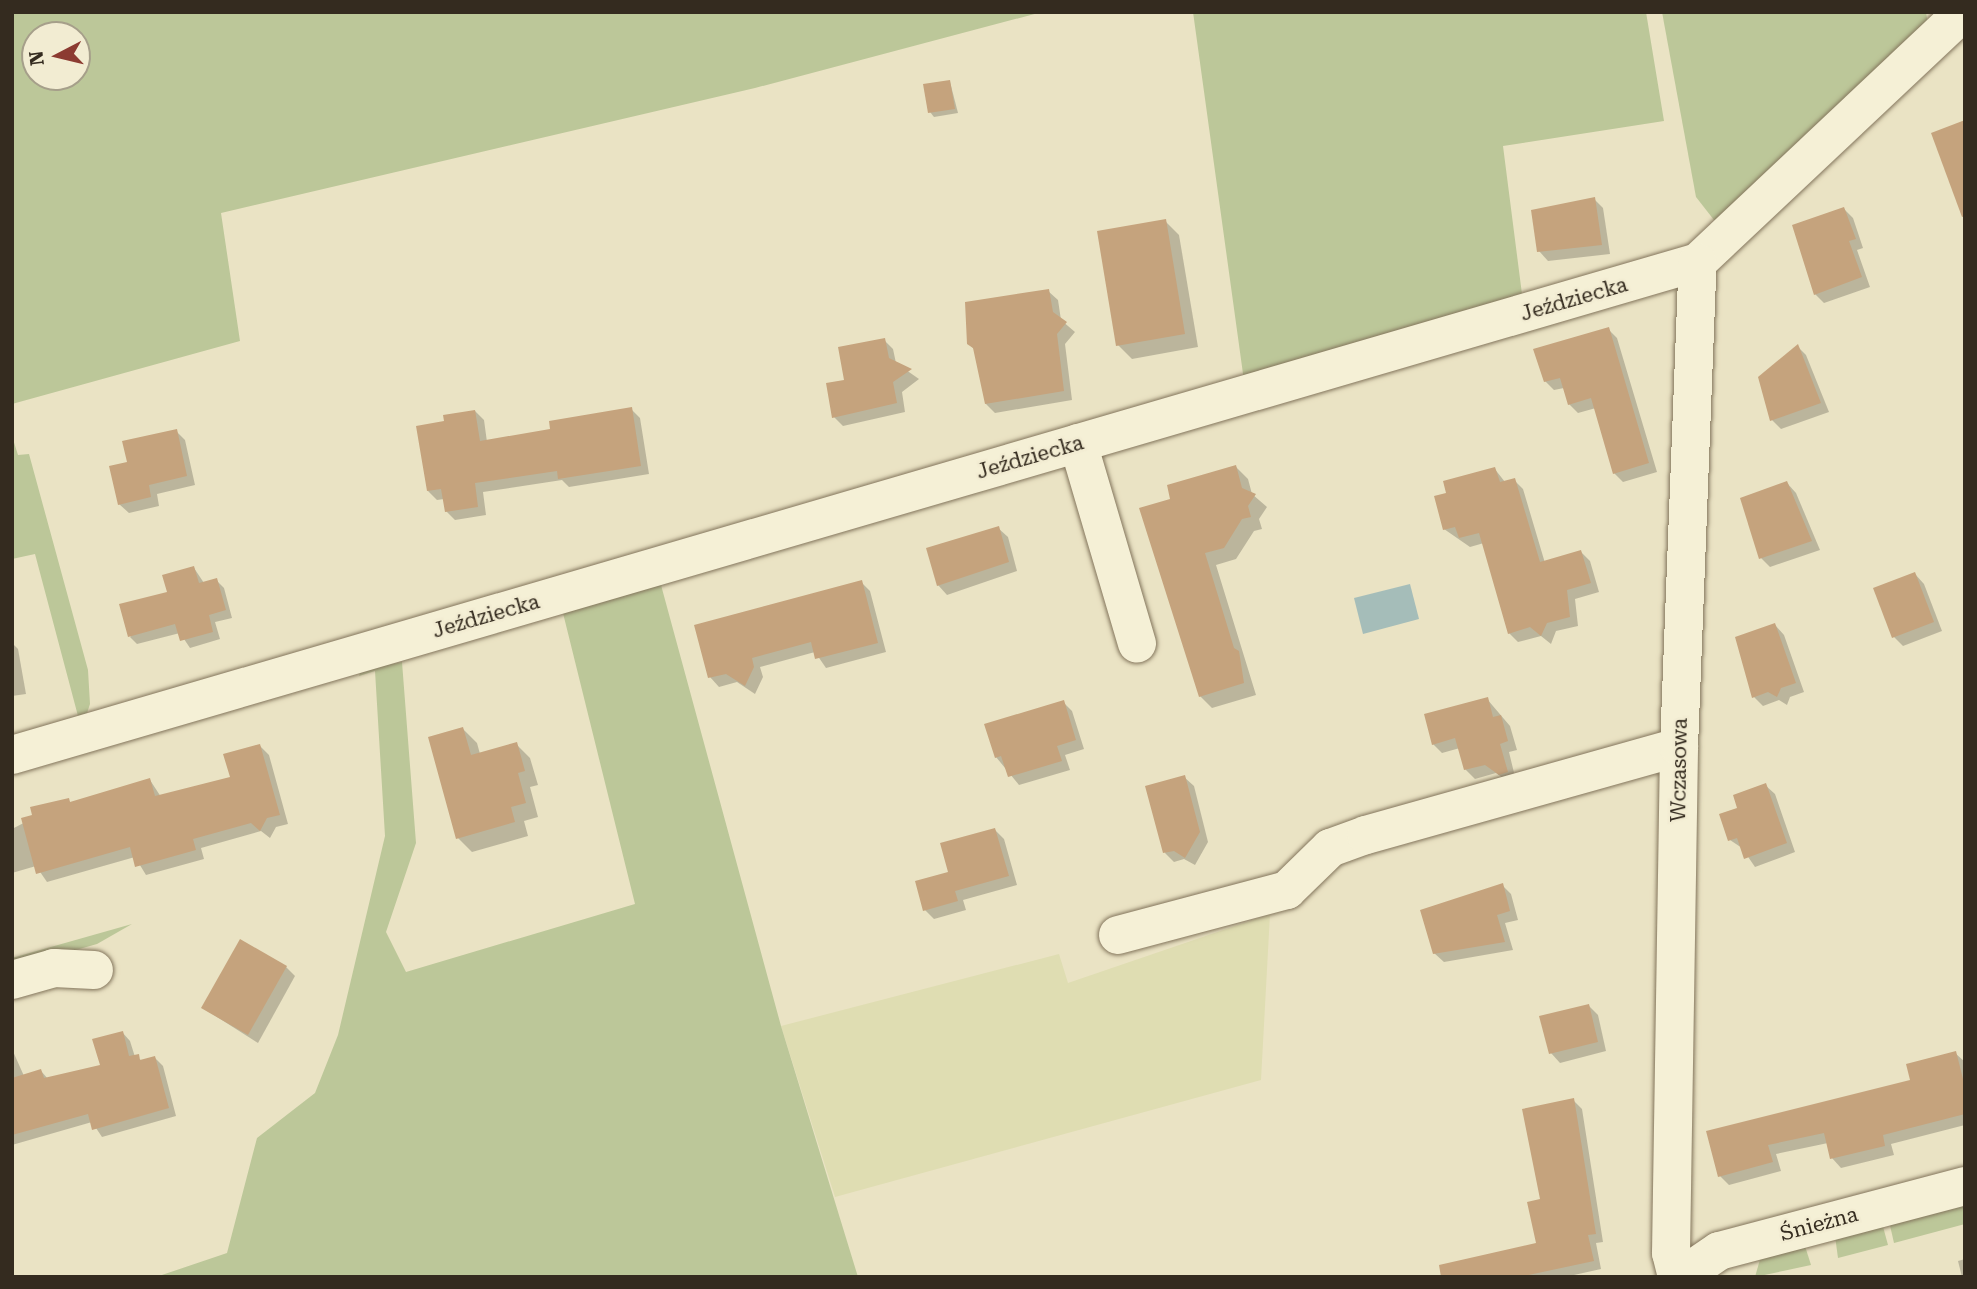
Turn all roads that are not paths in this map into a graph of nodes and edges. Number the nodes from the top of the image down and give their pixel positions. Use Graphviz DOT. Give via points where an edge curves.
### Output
graph roads {
  1 [pos="1963,12"];
  2 [pos="1698,262"];
  3 [pos="1078,443"];
  4 [pos="1137,644"];
  5 [pos="1679,747"];
  6 [pos="12,755"];
  7 [pos="1118,935"];
  8 [pos="94,970"];
  9 [pos="12,980"];
  10 [pos="1965,1186"];
  11 [pos="1679,1277"];
  1 -- 2 [label="street, Jeździecka"];
  2 -- 3 [label="street, Jeździecka"];
  2 -- 5 [label="street, Wczasowa"];
  3 -- 4 [label="street"];
  3 -- 6 [label="street, Jeździecka"];
  5 -- 7 [label="street" via="1366,835 1330,848 1287,890"];
  5 -- 11 [label="street, Wczasowa" via="1671,1253"];
  8 -- 9 [label="street" via="54,968"];
  10 -- 11 [label="street, Śnieżna" via="1719,1251"];
}
